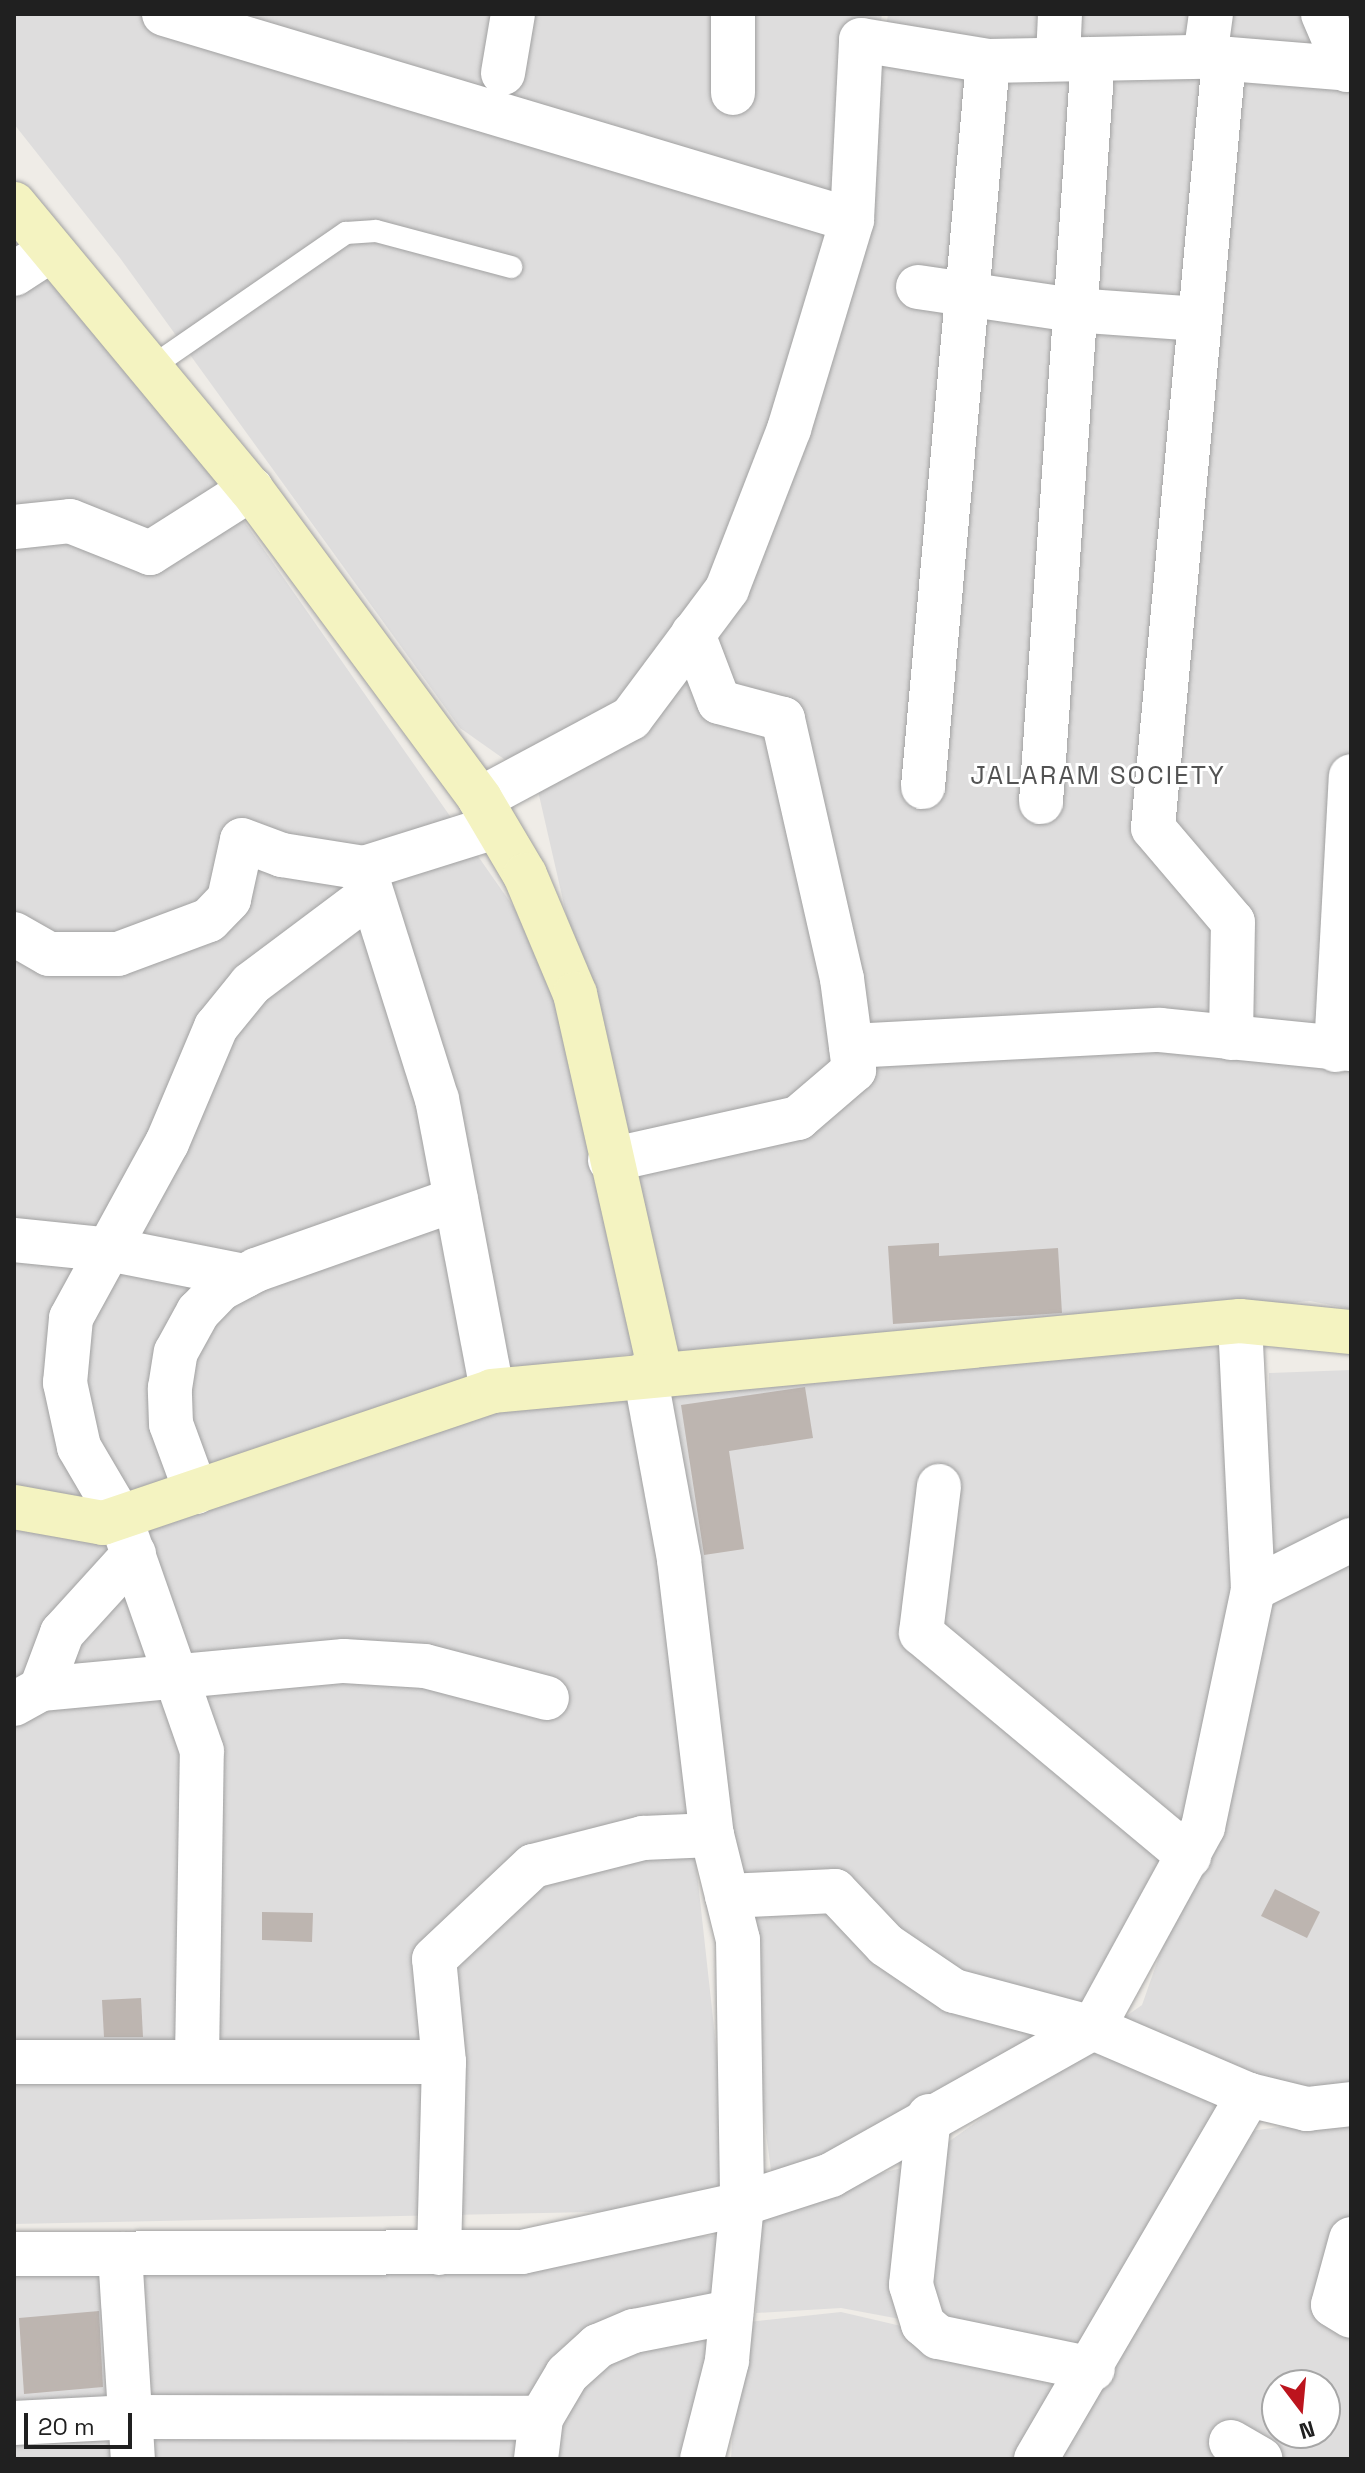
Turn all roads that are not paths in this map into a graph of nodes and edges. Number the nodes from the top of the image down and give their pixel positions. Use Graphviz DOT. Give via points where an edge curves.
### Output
graph roads {
  1 [pos="164,14"];
  2 [pos="513,14"];
  3 [pos="733,14"];
  4 [pos="1060,14"];
  5 [pos="1211,14"];
  6 [pos="1323,14"];
  7 [pos="896,27"];
  8 [pos="1076,58"];
  9 [pos="1214,58"];
  10 [pos="988,61"];
  11 [pos="1349,70"];
  12 [pos="503,73"];
  13 [pos="733,93"];
  14 [pos="14,204"];
  15 [pos="852,220"];
  16 [pos="51,250"];
  17 [pos="511,267"];
  18 [pos="14,274"];
  19 [pos="918,287"];
  20 [pos="967,294"];
  21 [pos="1073,310"];
  22 [pos="1199,319"];
  23 [pos="150,368"];
  24 [pos="251,489"];
  25 [pos="14,527"];
  26 [pos="693,634"];
  27 [pos="1351,776"];
  28 [pos="923,787"];
  29 [pos="1041,802"];
  30 [pos="487,813"];
  31 [pos="368,881"];
  32 [pos="14,934"];
  33 [pos="1231,1038"];
  34 [pos="851,1046"];
  35 [pos="1344,1049"];
  36 [pos="610,1160"];
  37 [pos="456,1199"];
  38 [pos="14,1240"];
  39 [pos="113,1250"];
  40 [pos="244,1276"];
  41 [pos="1240,1321"];
  42 [pos="1351,1332"];
  43 [pos="653,1373"];
  44 [pos="492,1391"];
  45 [pos="939,1486"];
  46 [pos="196,1492"];
  47 [pos="14,1507"];
  48 [pos="127,1536"];
  49 [pos="1351,1540"];
  50 [pos="1253,1589"];
  51 [pos="177,1676"];
  52 [pos="27,1696"];
  53 [pos="547,1698"];
  54 [pos="712,1835"];
  55 [pos="1189,1856"];
  56 [pos="727,1896"];
  57 [pos="1093,2028"];
  58 [pos="197,2059"];
  59 [pos="14,2062"];
  60 [pos="444,2062"];
  61 [pos="1249,2095"];
  62 [pos="1351,2104"];
  63 [pos="929,2116"];
  64 [pos="742,2204"];
  65 [pos="1351,2239"];
  66 [pos="439,2253"];
  67 [pos="14,2254"];
  68 [pos="120,2254"];
  69 [pos="731,2312"];
  70 [pos="1351,2316"];
  71 [pos="1093,2369"];
  72 [pos="14,2423"];
  73 [pos="132,2438"];
  74 [pos="539,2439"];
  75 [pos="702,2459"];
  76 [pos="1036,2459"];
  1 -- 15 [label="street"];
  2 -- 12 [label="street"];
  3 -- 13 [label="street"];
  4 -- 8 [label="street"];
  5 -- 9 [label="street"];
  6 -- 11 [label="street"];
  7 -- 10 [label="street"];
  7 -- 15 [label="street" via="861,40"];
  8 -- 9 [label="street"];
  8 -- 10 [label="street"];
  8 -- 21 [label="street"];
  9 -- 11 [label="street"];
  9 -- 22 [label="street"];
  10 -- 20 [label="street"];
  14 -- 16 [label="street"];
  15 -- 26 [label="street" via="783,443 727,589"];
  16 -- 18 [label="street"];
  16 -- 23 [label="street"];
  17 -- 23 [label="lane" via="376,231 346,233"];
  19 -- 20 [label="street"];
  20 -- 21 [label="street"];
  20 -- 28 [label="street"];
  21 -- 22 [label="street"];
  21 -- 29 [label="street"];
  22 -- 33 [label="street" via="1153,828 1233,922"];
  23 -- 24 [label="street"];
  24 -- 25 [label="street" via="150,553 70,521"];
  24 -- 30 [label="street"];
  26 -- 30 [label="street" via="631,718"];
  26 -- 34 [label="street" via="719,702 783,719"];
  27 -- 35 [label="street"];
  30 -- 31 [label="street"];
  30 -- 36 [label="street" via="525,875 575,994"];
  31 -- 32 [label="street" via="242,840 229,899 209,920 118,954 49,954"];
  31 -- 37 [label="street" via="437,1099"];
  31 -- 39 [label="street" via="251,984 216,1027 190,1098"];
  33 -- 34 [label="street" via="1160,1030"];
  33 -- 35 [label="street"];
  34 -- 36 [label="street" via="854,1070 798,1118"];
  36 -- 43 [label="street"];
  37 -- 40 [label="street"];
  37 -- 44 [label="street"];
  38 -- 39 [label="street"];
  39 -- 40 [label="street"];
  39 -- 48 [label="street" via="71,1318 65,1383 79,1447"];
  40 -- 46 [label="street" via="198,1312 176,1352 171,1424"];
  41 -- 42 [label="street"];
  41 -- 43 [label="street"];
  41 -- 50 [label="street"];
  43 -- 44 [label="street"];
  43 -- 54 [label="street"];
  44 -- 46 [label="street"];
  45 -- 55 [label="street" via="921,1633"];
  46 -- 48 [label="street"];
  47 -- 48 [label="street" via="103,1523"];
  48 -- 51 [label="street"];
  48 -- 52 [label="street"];
  49 -- 50 [label="street"];
  50 -- 55 [label="street" via="1203,1827"];
  51 -- 52 [label="street"];
  51 -- 53 [label="street" via="344,1661 411,1665"];
  51 -- 58 [label="street" via="202,1751"];
  54 -- 56 [label="street"];
  54 -- 60 [label="street" via="643,1838 533,1866 434,1959"];
  55 -- 57 [label="street"];
  56 -- 57 [label="street" via="835,1891 886,1945 954,1991"];
  56 -- 64 [label="street" via="738,1940"];
  57 -- 61 [label="street"];
  57 -- 63 [label="street"];
  58 -- 59 [label="street"];
  58 -- 60 [label="street"];
  60 -- 66 [label="street"];
  61 -- 62 [label="street" via="1307,2109"];
  61 -- 71 [label="street"];
  63 -- 64 [label="street" via="831,2175"];
  63 -- 71 [label="street" via="911,2285 923,2324 938,2337"];
  64 -- 66 [label="street" via="522,2252"];
  64 -- 69 [label="street"];
  65 -- 70 [label="street" via="1333,2305"];
  66 -- 68 [label="street"];
  67 -- 68 [label="street"];
  68 -- 73 [label="street"];
  69 -- 74 [label="street" via="634,2331 598,2346 567,2374"];
  69 -- 75 [label="street" via="727,2361"];
  71 -- 76 [label="street"];
  72 -- 73 [label="street"];
  73 -- 74 [label="street"];
}
